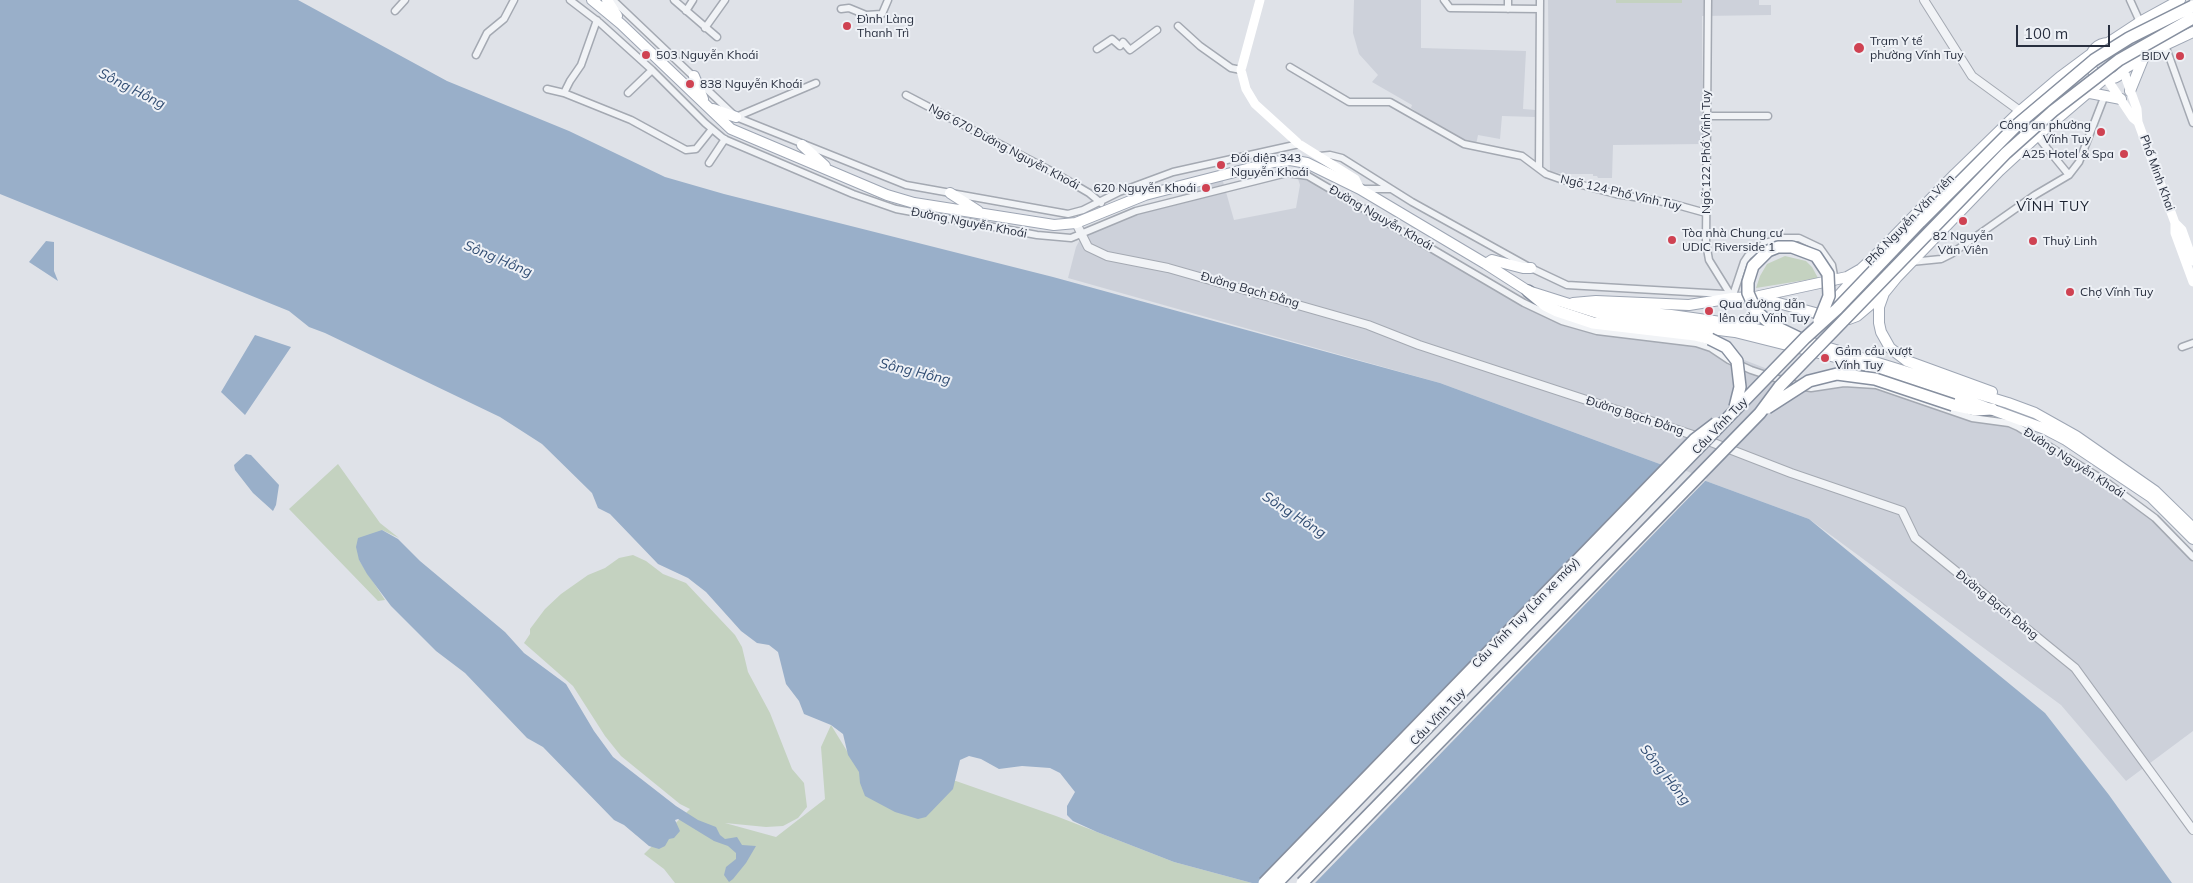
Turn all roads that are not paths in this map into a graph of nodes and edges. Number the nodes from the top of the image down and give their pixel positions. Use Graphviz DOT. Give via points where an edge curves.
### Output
graph roads {
  1 [pos="405,0"];
  2 [pos="514,0"];
  3 [pos="570,0"];
  4 [pos="592,0"];
  5 [pos="607,0"];
  6 [pos="613,0"];
  7 [pos="674,0"];
  8 [pos="694,0"];
  9 [pos="725,0"];
  10 [pos="888,0"];
  11 [pos="1260,0"];
  12 [pos="1444,0"];
  13 [pos="1508,0"];
  14 [pos="1540,0"];
  15 [pos="1708,0"];
  16 [pos="1924,0"];
  17 [pos="2130,0"];
  18 [pos="2180,0"];
  19 [pos="2193,6"];
  20 [pos="841,9"];
  21 [pos="1508,9"];
  22 [pos="1540,9"];
  23 [pos="395,11"];
  24 [pos="686,11"];
  25 [pos="2193,18"];
  26 [pos="597,20"];
  27 [pos="2140,22"];
  28 [pos="621,24"];
  29 [pos="1178,26"];
  30 [pos="705,28"];
  31 [pos="1157,30"];
  32 [pos="2193,32"];
  33 [pos="717,38"];
  34 [pos="2108,43"];
  35 [pos="2165,45"];
  36 [pos="1097,49"];
  37 [pos="2092,54"];
  38 [pos="476,55"];
  39 [pos="2144,58"];
  40 [pos="1290,68"];
  41 [pos="652,70"];
  42 [pos="1241,70"];
  43 [pos="2123,70"];
  44 [pos="694,76"];
  45 [pos="2106,78"];
  46 [pos="816,83"];
  47 [pos="547,88"];
  48 [pos="2130,91"];
  49 [pos="564,93"];
  50 [pos="628,93"];
  51 [pos="2090,93"];
  52 [pos="906,95"];
  53 [pos="2105,95"];
  54 [pos="2121,99"];
  55 [pos="707,105"];
  56 [pos="2020,111"];
  57 [pos="1708,116"];
  58 [pos="1768,116"];
  59 [pos="736,117"];
  60 [pos="2138,122"];
  61 [pos="2193,123"];
  62 [pos="712,130"];
  63 [pos="2037,136"];
  64 [pos="725,139"];
  65 [pos="1299,144"];
  66 [pos="802,145"];
  67 [pos="1320,156"];
  68 [pos="708,163"];
  69 [pos="1963,166"];
  70 [pos="1539,168"];
  71 [pos="830,171"];
  72 [pos="2069,175"];
  73 [pos="1944,185"];
  74 [pos="1986,186"];
  75 [pos="1360,189"];
  76 [pos="1393,189"];
  77 [pos="950,193"];
  78 [pos="1967,204"];
  79 [pos="1103,206"];
  80 [pos="983,213"];
  81 [pos="1706,213"];
  82 [pos="1076,223"];
  83 [pos="2176,223"];
  84 [pos="1082,235"];
  85 [pos="2193,261"];
  86 [pos="1911,262"];
  87 [pos="1486,264"];
  88 [pos="1531,268"];
  89 [pos="1862,269"];
  90 [pos="1835,281"];
  91 [pos="2193,282"];
  92 [pos="1528,291"];
  93 [pos="1884,293"];
  94 [pos="1755,297"];
  95 [pos="1732,298"];
  96 [pos="1573,305"];
  97 [pos="1832,316"];
  98 [pos="1804,339"];
  99 [pos="2193,343"];
  100 [pos="2182,347"];
  101 [pos="2008,403"];
  102 [pos="1992,409"];
  103 [pos="1760,413"];
  104 [pos="1731,416"];
  105 [pos="2193,528"];
  106 [pos="2193,539"];
  107 [pos="2193,557"];
  108 [pos="2193,830"];
  109 [pos="1264,883"];
  110 [pos="1276,883"];
  111 [pos="1302,883"];
  112 [pos="1312,883"];
  1 -- 23 [label="street"];
  2 -- 38 [label="street" via="504,19 487,33"];
  3 -- 26 [label="street, Đường Nguyễn Khoái"];
  4 -- 28 [label="main road, Đường Nguyễn Khoái"];
  5 -- 28 [label="main road"];
  6 -- 44 [label="street, Đường Nguyễn Khoái"];
  7 -- 24 [label="street"];
  8 -- 24 [label="street"];
  9 -- 30 [label="street"];
  10 -- 20 [label="street" via="882,14 866,15 848,8"];
  11 -- 42 [label="main road"];
  12 -- 21 [label="street" via="1450,8"];
  13 -- 21 [label="street"];
  14 -- 22 [label="street"];
  15 -- 57 [label="street, Ngõ 122 Phố Vĩnh Tuy"];
  16 -- 56 [label="street" via="1972,76"];
  17 -- 27 [label="street"];
  18 -- 27 [label="main road"];
  19 -- 98 [label="highway, Cầu Vĩnh Tuy, bridge" via="2129,38 2061,86 2018,124"];
  21 -- 22 [label="street"];
  22 -- 70 [label="street"];
  24 -- 30 [label="street"];
  25 -- 103 [label="highway, Cầu Vĩnh Tuy, bridge" via="2119,60 2053,111 2006,153 1780,386"];
  26 -- 41 [label="street, Đường Nguyễn Khoái"];
  26 -- 49 [label="street" via="581,65"];
  27 -- 34 [label="main road"];
  28 -- 55 [label="main road, Đường Nguyễn Khoái"];
  29 -- 42 [label="street" via="1230,68"];
  30 -- 33 [label="street"];
  31 -- 36 [label="street" via="1130,50 1123,42 1120,46 1112,39"];
  32 -- 35 [label="main road"];
  34 -- 37 [label="main road" via="2097,47"];
  34 -- 43 [label="main road" via="2123,50 2126,61"];
  35 -- 39 [label="main road"];
  35 -- 61 [label="street"];
  37 -- 45 [label="main road" via="2092,69"];
  37 -- 56 [label="main road, Phố Nguyễn Văn Viên"];
  39 -- 43 [label="main road"];
  39 -- 48 [label="main road"];
  40 -- 70 [label="street, Ngõ 124 Phố Vĩnh Tuy" via="1349,102 1390,102 1464,144 1522,156"];
  41 -- 50 [label="street"];
  41 -- 62 [label="street, Đường Nguyễn Khoái"];
  42 -- 65 [label="main road" via="1246,89 1255,104"];
  43 -- 45 [label="main road" via="2118,76"];
  43 -- 48 [label="main road, Phố Minh Khai"];
  44 -- 55 [label="main road"];
  44 -- 59 [label="street, Đường Nguyễn Khoái"];
  45 -- 51 [label="main road"];
  45 -- 54 [label="main road, Phố Minh Khai"];
  46 -- 59 [label="street"];
  47 -- 49 [label="street"];
  48 -- 60 [label="main road, Phố Minh Khai"];
  49 -- 62 [label="street" via="631,120 686,150 696,149"];
  51 -- 53 [label="main road"];
  51 -- 63 [label="main road"];
  52 -- 79 [label="street, Ngõ 670 Đường Nguyễn Khoái" via="1053,172"];
  53 -- 54 [label="main road"];
  53 -- 72 [label="street" via="2079,162"];
  54 -- 60 [label="main road, Phố Minh Khai"];
  55 -- 59 [label="main road"];
  55 -- 71 [label="main road, Đường Nguyễn Khoái" via="731,129"];
  56 -- 69 [label="main road, Phố Nguyễn Văn Viên"];
  57 -- 58 [label="street"];
  57 -- 81 [label="street, Ngõ 122 Phố Vĩnh Tuy"];
  59 -- 66 [label="street, Đường Nguyễn Khoái"];
  60 -- 83 [label="main road, Phố Minh Khai"];
  62 -- 64 [label="street, Đường Nguyễn Khoái"];
  63 -- 72 [label="street"];
  63 -- 74 [label="main road"];
  64 -- 68 [label="street"];
  64 -- 84 [label="street, Đường Nguyễn Khoái" via="896,209 1037,235 1071,238"];
  65 -- 67 [label="main road"];
  65 -- 79 [label="street, Đường Nguyễn Khoái" via="1173,172"];
  66 -- 71 [label="main road"];
  66 -- 77 [label="street, Đường Nguyễn Khoái" via="888,179"];
  67 -- 75 [label="main road" via="1355,179"];
  67 -- 76 [label="street" via="1342,158"];
  69 -- 73 [label="main road, Phố Nguyễn Văn Viên"];
  69 -- 74 [label="main road" via="1964,175 1971,182 1977,187"];
  70 -- 81 [label="street, Ngõ 124 Phố Vĩnh Tuy" via="1563,180"];
  71 -- 80 [label="main road, Đường Nguyễn Khoái" via="888,196"];
  72 -- 86 [label="street" via="1951,254 1941,259"];
  73 -- 78 [label="main road" via="1960,192"];
  73 -- 89 [label="main road, Phố Nguyễn Văn Viên"];
  74 -- 78 [label="main road"];
  75 -- 76 [label="street"];
  75 -- 79 [label="main road, Đường Nguyễn Khoái" via="1307,162 1290,160"];
  75 -- 87 [label="main road, Đường Nguyễn Khoái"];
  76 -- 88 [label="street"];
  77 -- 79 [label="street, Đường Nguyễn Khoái" via="1060,214"];
  77 -- 80 [label="main road"];
  78 -- 86 [label="main road"];
  79 -- 82 [label="main road, Đường Nguyễn Khoái"];
  80 -- 82 [label="main road, Đường Nguyễn Khoái" via="1054,226"];
  81 -- 95 [label="street, Ngõ 122 Phố Vĩnh Tuy" via="1708,260"];
  82 -- 84 [label="street, Đường Bạch Đằng"];
  83 -- 85 [label="main road, Phố Minh Khai" via="2182,230"];
  83 -- 91 [label="main road, Phố Minh Khai" via="2175,233"];
  84 -- 107 [label="street, Đường Nguyễn Khoái" via="1136,211 1181,199 1287,173 1308,176 1524,303 1562,321 1597,331 1696,343 1751,370 1799,386 1876,385 1954,413 2018,427 2105,481 2155,518"];
  84 -- 108 [label="street, Đường Bạch Đằng" via="1088,247 1107,256 1168,268 1368,325 1419,345 1694,435 1902,511 1914,538 2075,668"];
  86 -- 93 [label="main road"];
  87 -- 88 [label="main road" via="1492,260"];
  87 -- 92 [label="main road, Đường Nguyễn Khoái"];
  88 -- 95 [label="street" via="1567,285 1724,294"];
  89 -- 90 [label="main road, Phố Nguyễn Văn Viên"];
  89 -- 97 [label="main road" via="1833,302"];
  90 -- 94 [label="main road, Phố Nguyễn Văn Viên"];
  90 -- 95 [label="street" via="1832,264 1820,248 1799,238 1783,238 1765,243 1748,256"];
  92 -- 96 [label="main road, Đường Nguyễn Khoái"];
  92 -- 104 [label="highway, bridge" via="1557,311 1596,323 1695,335 1722,345 1737,362 1740,373 1738,398"];
  93 -- 97 [label="main road" via="1852,319"];
  93 -- 101 [label="main road" via="1879,306 1881,332 1897,355 2003,396"];
  94 -- 95 [label="main road, Phố Nguyễn Văn Viên"];
  94 -- 97 [label="main road"];
  95 -- 96 [label="main road, Phố Nguyễn Văn Viên" via="1689,305 1596,301"];
  96 -- 98 [label="main road, Đường Nguyễn Khoái" via="1703,318"];
  96 -- 102 [label="main road, Đường Nguyễn Khoái" via="1607,316 1726,331 1789,345 1887,372"];
  98 -- 98 [label="highway, bridge" via="1822,317 1829,296 1828,274 1816,256 1804,250 1785,246 1774,248 1756,262 1748,282 1750,301 1772,325"];
  98 -- 101 [label="main road, Đường Nguyễn Khoái"];
  98 -- 104 [label="highway, Cầu Vĩnh Tuy, bridge"];
  99 -- 100 [label="street"];
  101 -- 105 [label="main road, Đường Nguyễn Khoái" via="2035,413 2076,436 2155,491"];
  102 -- 103 [label="highway, bridge" via="1975,410 1875,379 1838,374 1809,381"];
  102 -- 106 [label="main road, Đường Nguyễn Khoái" via="2045,429 2112,469 2151,497"];
  103 -- 111 [label="highway, Cầu Vĩnh Tuy, bridge"];
  103 -- 112 [label="highway, bridge" via="1748,434"];
  104 -- 109 [label="highway, Cầu Vĩnh Tuy (Làn xe máy), bridge" via="1709,427 1695,439"];
  104 -- 110 [label="highway, Cầu Vĩnh Tuy, bridge"];
}
